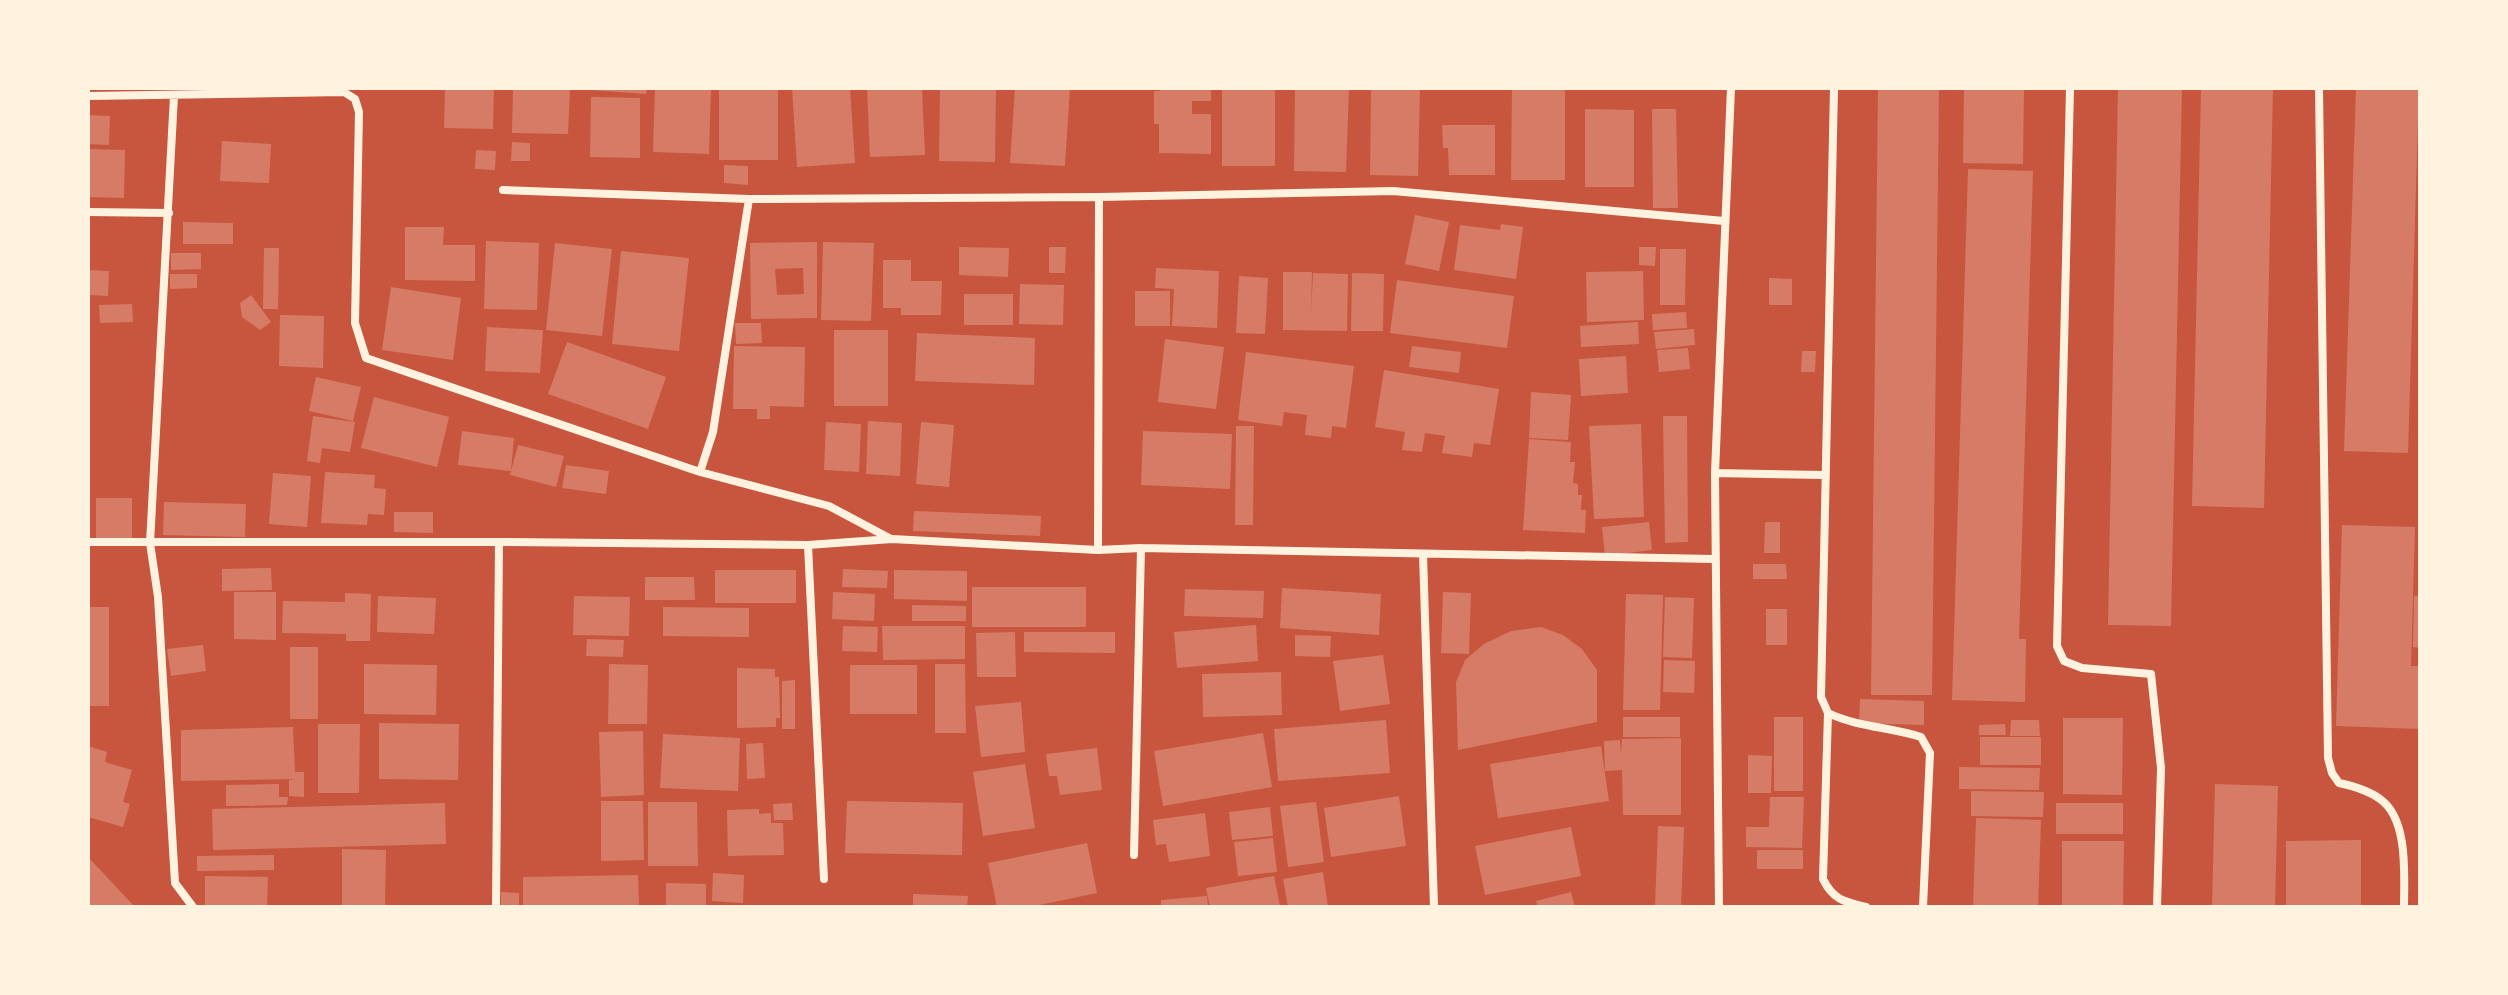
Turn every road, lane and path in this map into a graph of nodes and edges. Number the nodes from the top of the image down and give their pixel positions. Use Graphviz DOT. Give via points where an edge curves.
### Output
graph roads {
  1 [pos="1731,88"];
  2 [pos="1834,88"];
  3 [pos="2070,88"];
  4 [pos="2319,88"];
  5 [pos="88,96"];
  6 [pos="174,96"];
  7 [pos="503,190"];
  8 [pos="1099,197"];
  9 [pos="749,199"];
  10 [pos="88,212"];
  11 [pos="169,213"];
  12 [pos="1724,221"];
  13 [pos="700,472"];
  14 [pos="1715,473"];
  15 [pos="1825,475"];
  16 [pos="892,539"];
  17 [pos="88,542"];
  18 [pos="499,542"];
  19 [pos="150,543"];
  20 [pos="808,545"];
  21 [pos="1141,548"];
  22 [pos="1098,550"];
  23 [pos="1423,554"];
  24 [pos="1714,559"];
  25 [pos="1828,713"];
  26 [pos="1134,855"];
  27 [pos="824,879"];
  28 [pos="193,907"];
  29 [pos="496,907"];
  30 [pos="1434,907"];
  31 [pos="1719,907"];
  32 [pos="1866,907"];
  33 [pos="1923,907"];
  34 [pos="2157,907"];
  35 [pos="2404,907"];
  1 -- 12 [label="street"];
  2 -- 15 [label="street"];
  3 -- 34 [label="street" via="2057,646 2064,661 2082,668 2151,674 2161,768"];
  4 -- 35 [label="street" via="2328,758 2339,783 2383,800 2398,825"];
  5 -- 6 [label="street"];
  6 -- 11 [label="street"];
  6 -- 13 [label="street" via="344,92 355,99 355,323 366,358"];
  7 -- 9 [label="street"];
  8 -- 9 [label="street"];
  8 -- 12 [label="street" via="1393,191"];
  8 -- 22 [label="street"];
  9 -- 13 [label="street" via="713,432"];
  10 -- 11 [label="street"];
  11 -- 19 [label="street"];
  12 -- 14 [label="street"];
  13 -- 16 [label="street" via="829,506"];
  14 -- 15 [label="street"];
  14 -- 24 [label="street"];
  15 -- 25 [label="street" via="1821,697"];
  16 -- 20 [label="street"];
  16 -- 22 [label="street"];
  17 -- 19 [label="street"];
  18 -- 19 [label="street"];
  18 -- 20 [label="street"];
  18 -- 29 [label="street"];
  19 -- 28 [label="street" via="158,597 175,883"];
  20 -- 27 [label="street"];
  21 -- 22 [label="street"];
  21 -- 23 [label="street"];
  21 -- 26 [label="street"];
  23 -- 24 [label="street"];
  23 -- 30 [label="street"];
  24 -- 31 [label="street"];
  25 -- 32 [label="street" via="1823,879 1841,902"];
  25 -- 33 [label="street" via="1846,722 1921,737 1930,753"];
}
